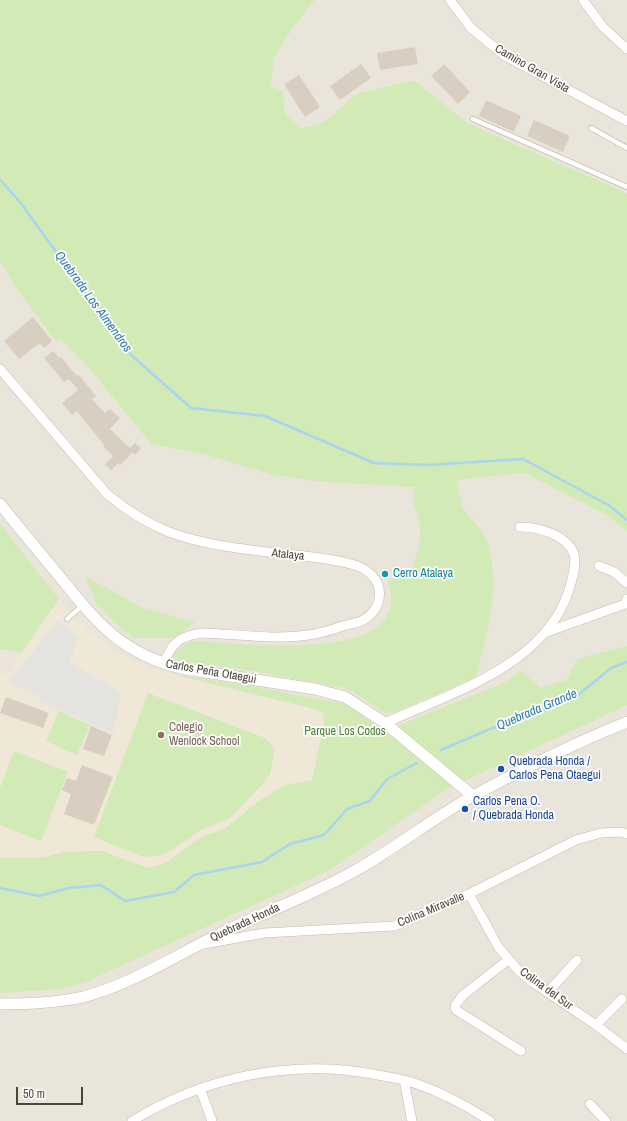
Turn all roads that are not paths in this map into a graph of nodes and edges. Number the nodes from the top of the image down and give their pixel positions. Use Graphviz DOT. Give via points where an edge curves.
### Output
graph roads {
  1 [pos="450,0"];
  2 [pos="583,0"];
  3 [pos="627,48"];
  4 [pos="473,118"];
  5 [pos="627,121"];
  6 [pos="591,128"];
  7 [pos="627,148"];
  8 [pos="627,187"];
  9 [pos="0,369"];
  10 [pos="0,504"];
  11 [pos="520,527"];
  12 [pos="599,566"];
  13 [pos="627,583"];
  14 [pos="627,600"];
  15 [pos="83,605"];
  16 [pos="67,620"];
  17 [pos="547,632"];
  18 [pos="164,664"];
  19 [pos="385,722"];
  20 [pos="627,722"];
  21 [pos="473,796"];
  22 [pos="627,834"];
  23 [pos="469,894"];
  24 [pos="199,945"];
  25 [pos="508,960"];
  26 [pos="577,960"];
  27 [pos="548,992"];
  28 [pos="622,999"];
  29 [pos="0,1004"];
  30 [pos="596,1025"];
  31 [pos="627,1049"];
  32 [pos="521,1051"];
  33 [pos="404,1080"];
  34 [pos="200,1088"];
  35 [pos="590,1104"];
  36 [pos="132,1121"];
  37 [pos="212,1121"];
  38 [pos="412,1121"];
  39 [pos="490,1121"];
  40 [pos="606,1121"];
  1 -- 5 [label="street, Camino Gran Vista" via="471,28 505,56"];
  2 -- 3 [label="street" via="603,27"];
  4 -- 8 [label="lane"];
  6 -- 7 [label="lane"];
  9 -- 18 [label="street, Atalaya" via="107,494 120,506 150,524 199,540 358,566 366,570 378,586 379,604 373,614 363,621 290,637 202,633 189,635 174,645"];
  10 -- 15 [label="street, Carlos Peña Otaegui"];
  11 -- 17 [label="street" via="556,535 569,546 575,559 566,601"];
  12 -- 13 [label="street" via="614,572"];
  14 -- 17 [label="street" via="624,604"];
  15 -- 16 [label="lane"];
  15 -- 18 [label="street, Carlos Peña Otaegui" via="101,626 123,644"];
  17 -- 19 [label="street" via="513,662 487,677"];
  18 -- 19 [label="street, Carlos Peña Otaegui" via="315,689 345,697"];
  19 -- 21 [label="street, Carlos Peña Otaegui"];
  20 -- 21 [label="street"];
  21 -- 24 [label="street, Quebrada Honda" via="359,869 324,888 263,913"];
  22 -- 23 [label="street, Colina Miravalle" via="601,833 576,840"];
  23 -- 24 [label="street, Colina Miravalle" via="394,926 264,933"];
  23 -- 25 [label="street, Colina del Sur"];
  24 -- 29 [label="street, Quebrada Honda" via="141,974 83,997 37,1004"];
  25 -- 27 [label="street, Colina del Sur" via="532,982"];
  25 -- 32 [label="street" via="462,996 455,1006 456,1010"];
  26 -- 27 [label="street"];
  27 -- 30 [label="street, Colina del Sur"];
  28 -- 30 [label="street"];
  30 -- 31 [label="street, Colina del Sur"];
  33 -- 34 [label="street" via="346,1070 305,1068 262,1072"];
  33 -- 38 [label="street"];
  33 -- 39 [label="street" via="447,1096"];
  34 -- 36 [label="street"];
  34 -- 37 [label="street"];
  35 -- 40 [label="street"];
}
